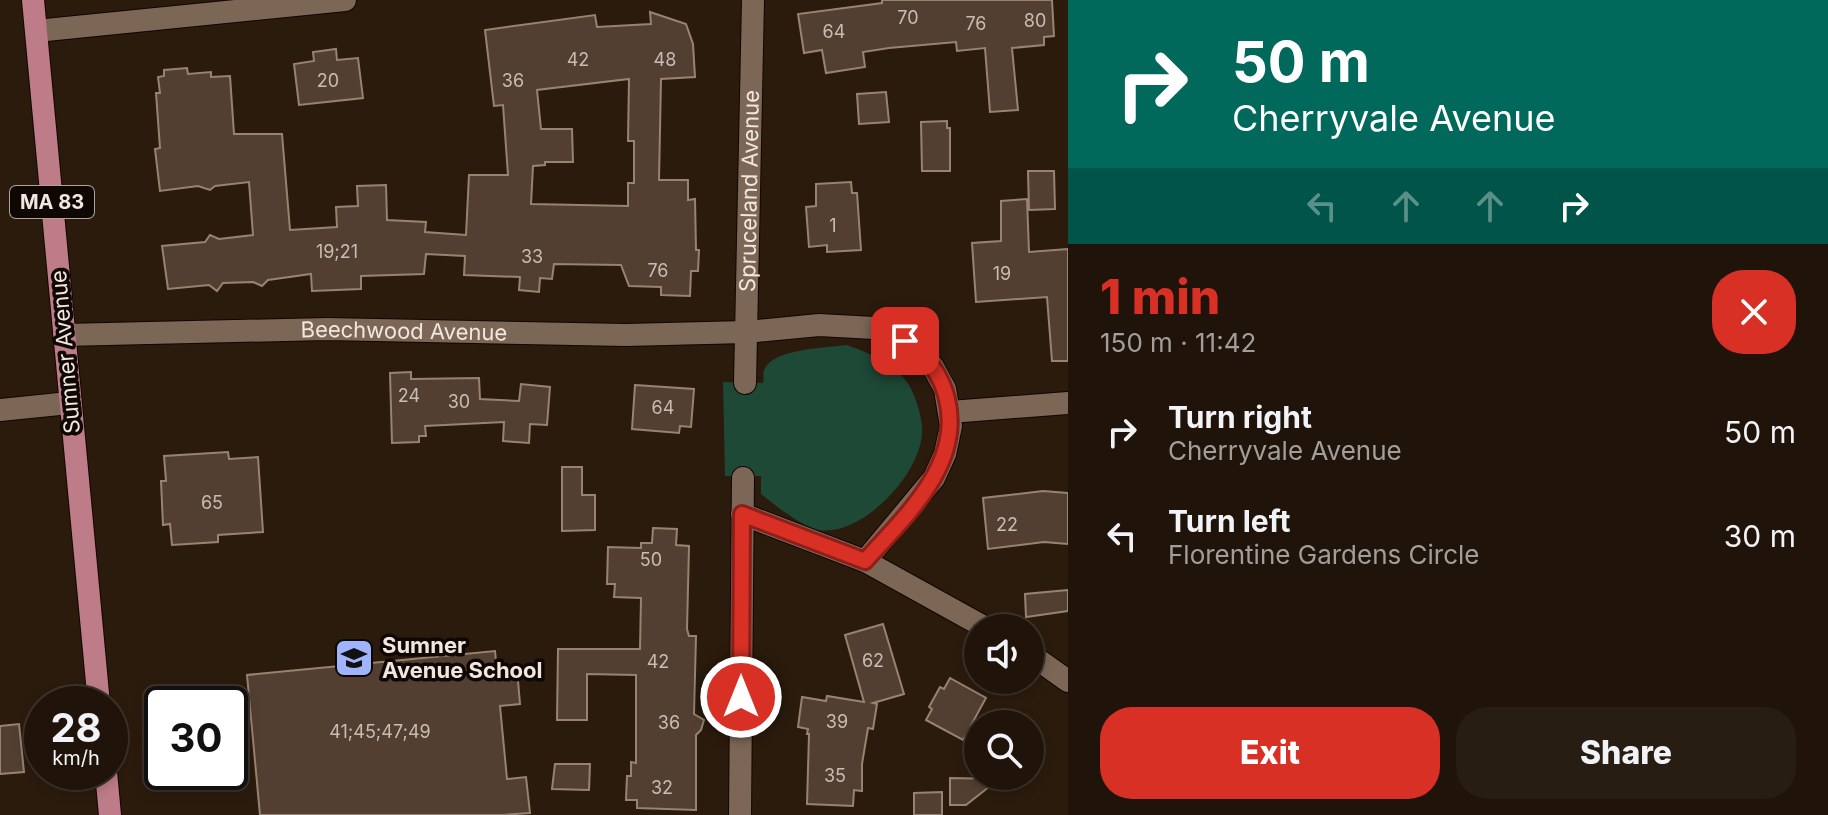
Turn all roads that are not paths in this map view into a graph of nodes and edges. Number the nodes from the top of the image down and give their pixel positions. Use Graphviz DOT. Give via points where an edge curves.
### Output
graph roads {
  1 [pos="33,0"];
  2 [pos="345,0"];
  3 [pos="753,0"];
  4 [pos="36,31"];
  5 [pos="746,332"];
  6 [pos="64,335"];
  7 [pos="745,383"];
  8 [pos="69,403"];
  9 [pos="1068,403"];
  10 [pos="0,410"];
  11 [pos="950,412"];
  12 [pos="743,478"];
  13 [pos="742,514"];
  14 [pos="865,561"];
  15 [pos="964,616"];
  16 [pos="1044,664"];
  17 [pos="1068,681"];
  18 [pos="97,686"];
  19 [pos="108,790"];
  20 [pos="110,815"];
  21 [pos="740,815"];
  1 -- 4 [label="main road, Sumner Avenue / MA 83"];
  2 -- 4 [label="street"];
  3 -- 5 [label="street, Spruceland Avenue"];
  4 -- 6 [label="main road, Sumner Avenue / MA 83"];
  5 -- 6 [label="street, Beechwood Avenue" via="563,336 312,329"];
  5 -- 7 [label="street, Spruceland Avenue"];
  5 -- 11 [label="street, Beechwood Avenue" via="838,325 890,334 918,349 933,367"];
  6 -- 8 [label="main road, Sumner Avenue / MA 83"];
  8 -- 10 [label="street"];
  8 -- 18 [label="main road, Sumner Avenue / MA 83"];
  9 -- 11 [label="street"];
  11 -- 14 [label="street" via="949,440 934,478"];
  12 -- 13 [label="street"];
  13 -- 14 [label="street"];
  13 -- 21 [label="street"];
  14 -- 15 [label="street"];
  16 -- 17 [label="street"];
  19 -- 20 [label="main road"];
}
